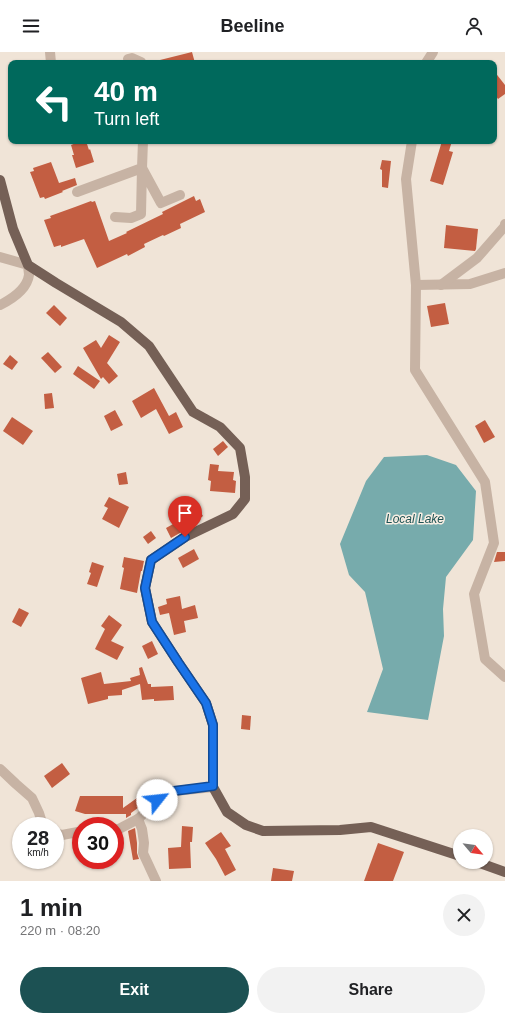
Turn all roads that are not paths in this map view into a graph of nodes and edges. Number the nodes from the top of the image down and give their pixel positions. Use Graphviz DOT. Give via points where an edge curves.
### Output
graph roads {
  1 [pos="128,59"];
  2 [pos="136,60"];
  3 [pos="144,144"];
  4 [pos="412,144"];
  5 [pos="142,168"];
  6 [pos="0,180"];
  7 [pos="77,192"];
  8 [pos="180,195"];
  9 [pos="115,217"];
  10 [pos="505,224"];
  11 [pos="0,257"];
  12 [pos="28,264"];
  13 [pos="505,273"];
  14 [pos="416,285"];
  15 [pos="441,285"];
  16 [pos="0,306"];
  17 [pos="505,677"];
  18 [pos="0,769"];
  19 [pos="213,786"];
  20 [pos="40,817"];
  21 [pos="138,819"];
  22 [pos="124,826"];
  23 [pos="453,854"];
  24 [pos="493,868"];
  25 [pos="505,872"];
  26 [pos="156,881"];
  1 -- 2 [label="street"];
  3 -- 5 [label="street"];
  4 -- 14 [label="street" via="406,179"];
  5 -- 7 [label="street"];
  5 -- 8 [label="street" via="161,203"];
  5 -- 9 [label="street" via="141,214 131,218"];
  6 -- 12 [label="main road" via="13,229"];
  10 -- 15 [label="street" via="477,258"];
  11 -- 12 [label="street"];
  12 -- 16 [label="street" via="29,275 24,286"];
  12 -- 19 [label="main road" via="127,326 149,346 193,412 220,427 240,448 245,477 245,499 233,514 185,537 151,560 145,588 152,622 206,703 213,725"];
  13 -- 15 [label="street" via="470,284"];
  14 -- 15 [label="street"];
  14 -- 17 [label="street" via="415,370 485,482 494,543 474,594 486,659"];
  18 -- 20 [label="street" via="32,798"];
  19 -- 21 [label="street" via="166,792"];
  19 -- 23 [label="main road" via="227,812 263,831 372,827"];
  21 -- 22 [label="street"];
  21 -- 26 [label="street" via="142,829 143,853"];
  24 -- 25 [label="main road"];
}
